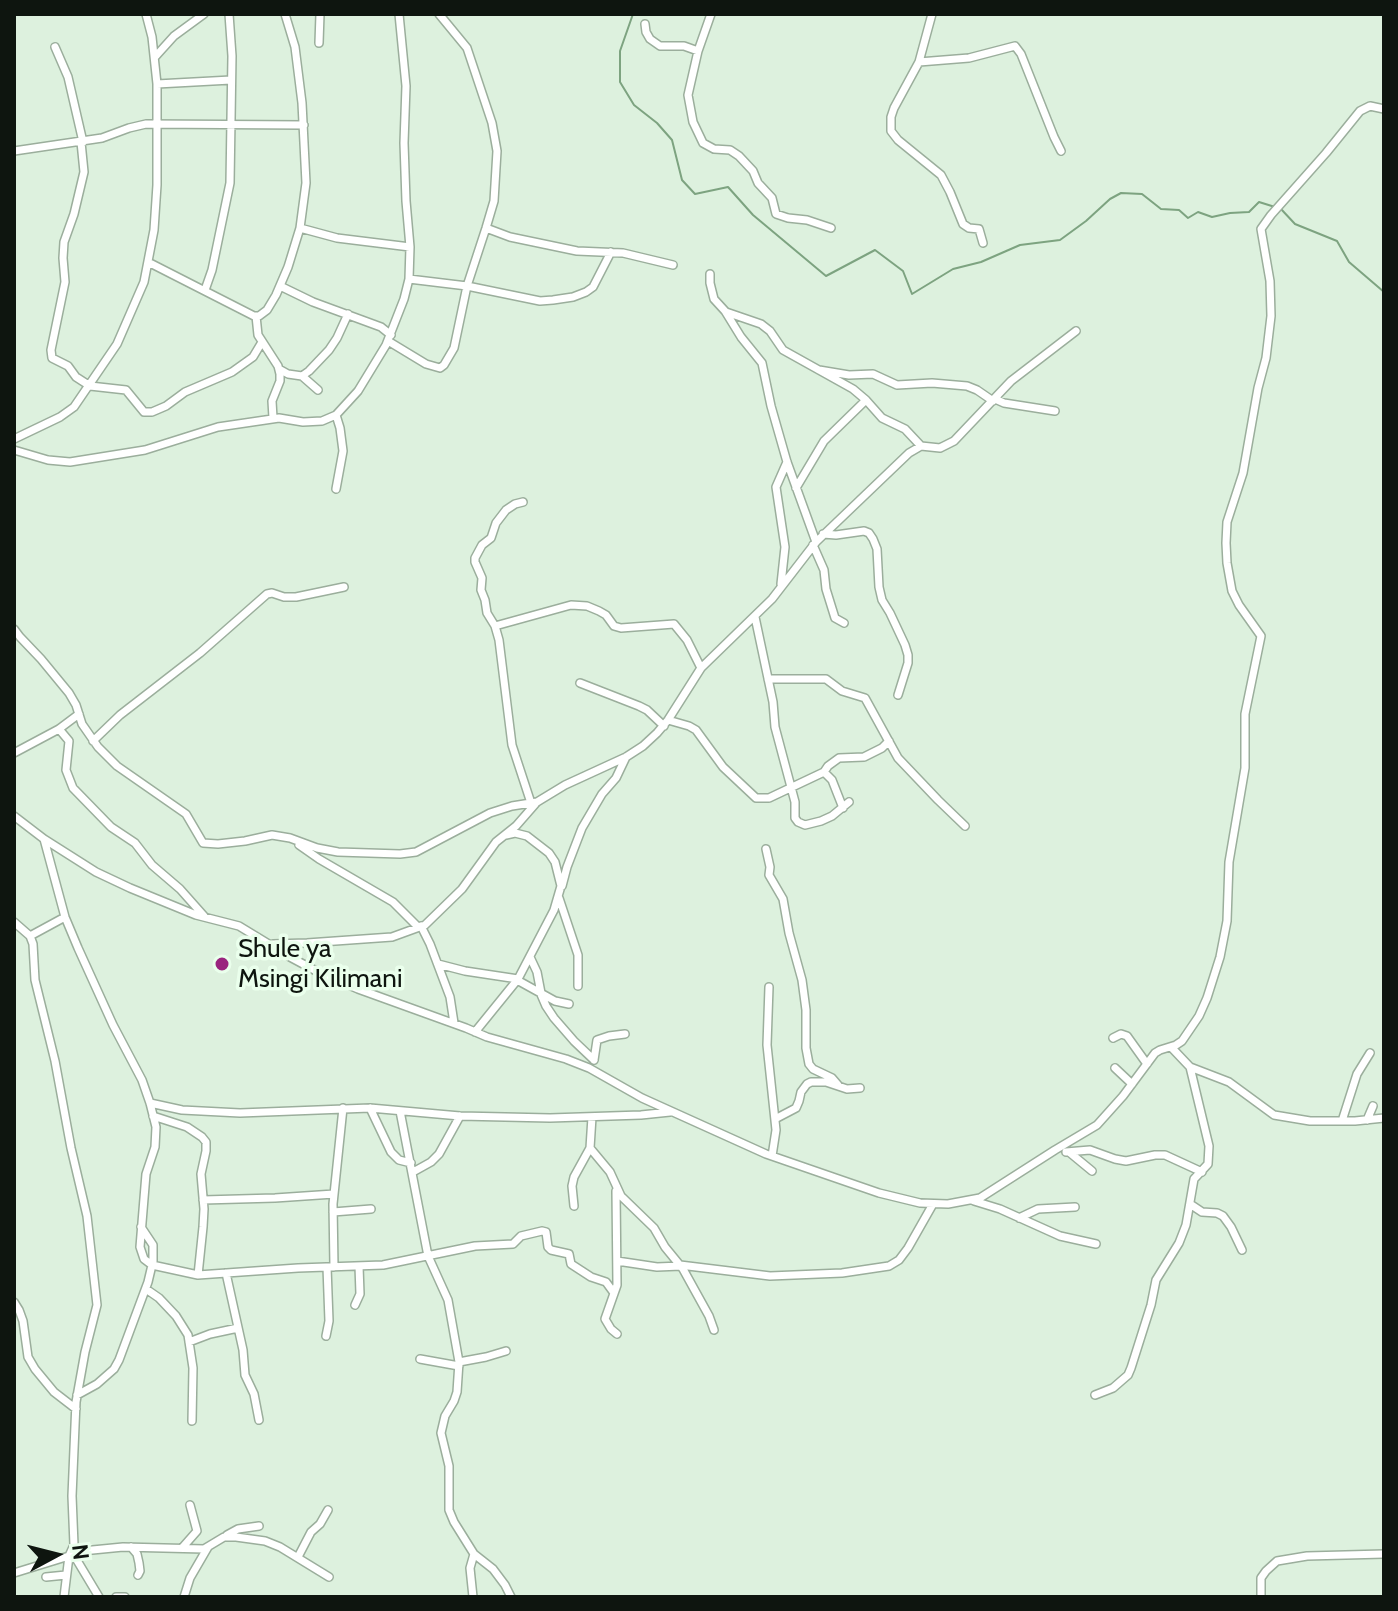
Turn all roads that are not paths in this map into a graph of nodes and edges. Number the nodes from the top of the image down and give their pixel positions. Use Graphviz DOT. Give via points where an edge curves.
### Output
graph roads {
  1 [pos="146,14"];
  2 [pos="204,14"];
  3 [pos="229,14"];
  4 [pos="285,14"];
  5 [pos="320,14"];
  6 [pos="399,14"];
  7 [pos="439,14"];
  8 [pos="711,14"];
  9 [pos="932,14"];
  10 [pos="645,24"];
  11 [pos="319,43"];
  12 [pos="55,47"];
  13 [pos="698,51"];
  14 [pos="155,57"];
  15 [pos="919,62"];
  16 [pos="231,80"];
  17 [pos="157,84"];
  18 [pos="1384,109"];
  19 [pos="157,124"];
  20 [pos="230,124"];
  21 [pos="304,125"];
  22 [pos="82,142"];
  23 [pos="14,151"];
  24 [pos="1061,151"];
  25 [pos="300,228"];
  26 [pos="486,228"];
  27 [pos="831,228"];
  28 [pos="983,243"];
  29 [pos="410,247"];
  30 [pos="611,252"];
  31 [pos="148,262"];
  32 [pos="673,265"];
  33 [pos="710,274"];
  34 [pos="409,279"];
  35 [pos="280,286"];
  36 [pos="467,286"];
  37 [pos="205,290"];
  38 [pos="725,311"];
  39 [pos="348,314"];
  40 [pos="256,316"];
  41 [pos="1076,331"];
  42 [pos="389,338"];
  43 [pos="262,342"];
  44 [pos="279,369"];
  45 [pos="816,369"];
  46 [pos="302,376"];
  47 [pos="90,386"];
  48 [pos="318,390"];
  49 [pos="866,400"];
  50 [pos="994,400"];
  51 [pos="1055,411"];
  52 [pos="336,415"];
  53 [pos="273,418"];
  54 [pos="14,439"];
  55 [pos="921,446"];
  56 [pos="14,450"];
  57 [pos="787,462"];
  58 [pos="796,488"];
  59 [pos="336,489"];
  60 [pos="523,502"];
  61 [pos="823,534"];
  62 [pos="814,543"];
  63 [pos="344,587"];
  64 [pos="781,587"];
  65 [pos="755,617"];
  66 [pos="844,623"];
  67 [pos="495,626"];
  68 [pos="14,629"];
  69 [pos="701,668"];
  70 [pos="768,679"];
  71 [pos="580,683"];
  72 [pos="898,695"];
  73 [pos="79,714"];
  74 [pos="666,723"];
  75 [pos="59,729"];
  76 [pos="93,741"];
  77 [pos="889,741"];
  78 [pos="14,753"];
  79 [pos="626,757"];
  80 [pos="824,772"];
  81 [pos="791,788"];
  82 [pos="534,802"];
  83 [pos="14,816"];
  84 [pos="965,826"];
  85 [pos="504,835"];
  86 [pos="290,838"];
  87 [pos="44,839"];
  88 [pos="766,849"];
  89 [pos="561,886"];
  90 [pos="558,895"];
  91 [pos="65,917"];
  92 [pos="205,918"];
  93 [pos="14,922"];
  94 [pos="420,927"];
  95 [pos="30,936"];
  96 [pos="270,944"];
  97 [pos="530,957"];
  98 [pos="438,964"];
  99 [pos="517,980"];
  100 [pos="578,986"];
  101 [pos="769,987"];
  102 [pos="540,993"];
  103 [pos="569,1004"];
  104 [pos="454,1023"];
  105 [pos="475,1032"];
  106 [pos="625,1034"];
  107 [pos="1113,1038"];
  108 [pos="1171,1047"];
  109 [pos="1370,1053"];
  110 [pos="594,1060"];
  111 [pos="1147,1064"];
  112 [pos="1190,1067"];
  113 [pos="1115,1068"];
  114 [pos="594,1071"];
  115 [pos="1132,1084"];
  116 [pos="838,1085"];
  117 [pos="860,1088"];
  118 [pos="150,1103"];
  119 [pos="1373,1106"];
  120 [pos="343,1108"];
  121 [pos="370,1108"];
  122 [pos="400,1111"];
  123 [pos="672,1112"];
  124 [pos="153,1116"];
  125 [pos="460,1116"];
  126 [pos="592,1117"];
  127 [pos="1384,1118"];
  128 [pos="775,1119"];
  129 [pos="1367,1120"];
  130 [pos="1342,1121"];
  131 [pos="590,1148"];
  132 [pos="1055,1150"];
  133 [pos="1066,1152"];
  134 [pos="772,1156"];
  135 [pos="412,1167"];
  136 [pos="1092,1171"];
  137 [pos="1202,1172"];
  138 [pos="616,1189"];
  139 [pos="334,1194"];
  140 [pos="203,1200"];
  141 [pos="972,1200"];
  142 [pos="933,1204"];
  143 [pos="1190,1204"];
  144 [pos="574,1206"];
  145 [pos="1075,1207"];
  146 [pos="371,1209"];
  147 [pos="333,1212"];
  148 [pos="1019,1218"];
  149 [pos="141,1227"];
  150 [pos="1096,1244"];
  151 [pos="1242,1250"];
  152 [pos="428,1256"];
  153 [pos="617,1261"];
  154 [pos="681,1265"];
  155 [pos="153,1266"];
  156 [pos="359,1266"];
  157 [pos="330,1267"];
  158 [pos="226,1273"];
  159 [pos="198,1275"];
  160 [pos="146,1289"];
  161 [pos="614,1293"];
  162 [pos="14,1302"];
  163 [pos="355,1305"];
  164 [pos="238,1328"];
  165 [pos="714,1330"];
  166 [pos="617,1334"];
  167 [pos="326,1336"];
  168 [pos="189,1342"];
  169 [pos="506,1351"];
  170 [pos="420,1359"];
  171 [pos="459,1364"];
  172 [pos="77,1395"];
  173 [pos="1095,1395"];
  174 [pos="76,1409"];
  175 [pos="259,1420"];
  176 [pos="192,1421"];
  177 [pos="190,1505"];
  178 [pos="328,1510"];
  179 [pos="259,1526"];
  180 [pos="224,1537"];
  181 [pos="131,1547"];
  182 [pos="208,1547"];
  183 [pos="182,1548"];
  184 [pos="70,1554"];
  185 [pos="474,1554"];
  186 [pos="1384,1554"];
  187 [pos="298,1557"];
  188 [pos="14,1573"];
  189 [pos="66,1575"];
  190 [pos="138,1575"];
  191 [pos="46,1577"];
  192 [pos="329,1577"];
  193 [pos="64,1597"];
  194 [pos="99,1597"];
  195 [pos="116,1597"];
  196 [pos="125,1597"];
  197 [pos="184,1597"];
  198 [pos="473,1597"];
  199 [pos="511,1597"];
  200 [pos="1261,1597"];
  1 -- 14 [label="street"];
  2 -- 14 [label="street"];
  3 -- 16 [label="street"];
  4 -- 21 [label="street" via="295,47"];
  5 -- 11 [label="street"];
  6 -- 29 [label="street"];
  7 -- 26 [label="street" via="467,48 492,123 497,166"];
  8 -- 13 [label="street"];
  9 -- 15 [label="street"];
  10 -- 13 [label="street" via="650,39 660,46"];
  12 -- 22 [label="street" via="68,77"];
  13 -- 27 [label="street" via="688,95 703,143 739,156 772,198 776,214"];
  14 -- 17 [label="street"];
  15 -- 24 [label="street" via="969,58 1015,46"];
  15 -- 28 [label="street" via="894,108 891,131 941,175 963,224 979,229"];
  16 -- 17 [label="street"];
  16 -- 20 [label="street"];
  17 -- 19 [label="street"];
  18 -- 108 [label="street" via="1370,106 1360,111 1261,229 1271,316 1226,543 1232,591 1261,636 1245,714 1245,768 1229,862 1223,945 1199,1016 1182,1041"];
  19 -- 20 [label="street"];
  19 -- 22 [label="street"];
  19 -- 31 [label="street" via="157,199"];
  20 -- 21 [label="street"];
  20 -- 37 [label="street" via="230,183"];
  21 -- 25 [label="street" via="306,183"];
  22 -- 23 [label="street"];
  22 -- 47 [label="street" via="84,172 64,242 65,282 50,355"];
  25 -- 29 [label="street"];
  25 -- 35 [label="street"];
  26 -- 30 [label="street" via="577,251"];
  26 -- 36 [label="street"];
  29 -- 34 [label="street"];
  30 -- 32 [label="street"];
  30 -- 36 [label="street" via="593,287 573,297 540,301"];
  31 -- 37 [label="street"];
  31 -- 47 [label="street" via="117,344"];
  33 -- 38 [label="street" via="714,299"];
  34 -- 36 [label="street"];
  34 -- 42 [label="street"];
  35 -- 39 [label="street"];
  35 -- 40 [label="street" via="267,310"];
  36 -- 42 [label="street" via="454,348 444,365 426,364"];
  37 -- 40 [label="street"];
  38 -- 45 [label="street" via="761,324 783,350"];
  38 -- 57 [label="street" via="762,363"];
  39 -- 42 [label="street" via="381,327"];
  39 -- 46 [label="street" via="329,350"];
  40 -- 43 [label="street"];
  41 -- 50 [label="street" via="1028,366"];
  42 -- 52 [label="street" via="358,391"];
  43 -- 44 [label="street"];
  43 -- 47 [label="street" via="253,357 232,372 152,412 144,412 126,390"];
  44 -- 46 [label="street"];
  44 -- 53 [label="street"];
  45 -- 49 [label="street"];
  45 -- 50 [label="street" via="873,374 897,385 967,386"];
  46 -- 48 [label="street"];
  47 -- 54 [label="street" via="67,412"];
  49 -- 55 [label="street"];
  49 -- 58 [label="street" via="824,441"];
  50 -- 51 [label="street"];
  50 -- 55 [label="street" via="949,444"];
  52 -- 53 [label="street" via="306,422"];
  52 -- 59 [label="street" via="343,451"];
  53 -- 56 [label="street" via="78,462 55,462"];
  55 -- 61 [label="street"];
  57 -- 58 [label="street"];
  57 -- 64 [label="street" via="776,487 785,547"];
  58 -- 62 [label="street"];
  60 -- 67 [label="street" via="506,510 475,558"];
  61 -- 62 [label="street"];
  61 -- 72 [label="street" via="866,531 873,539 882,600 908,655"];
  62 -- 64 [label="street"];
  62 -- 66 [label="street" via="835,618"];
  63 -- 76 [label="street" via="296,597 267,594"];
  64 -- 65 [label="street"];
  65 -- 69 [label="street"];
  65 -- 70 [label="street"];
  67 -- 69 [label="street" via="571,605 587,606 621,628 674,624"];
  67 -- 82 [label="street" via="512,745"];
  68 -- 73 [label="street" via="65,688"];
  69 -- 74 [label="street"];
  70 -- 77 [label="street" via="826,679 865,698"];
  70 -- 81 [label="street"];
  71 -- 74 [label="street" via="639,706"];
  73 -- 75 [label="street"];
  73 -- 76 [label="street"];
  74 -- 79 [label="street"];
  74 -- 81 [label="street" via="696,730 723,767 756,798"];
  75 -- 78 [label="street"];
  75 -- 92 [label="street" via="69,741 66,770 73,788 135,843"];
  76 -- 86 [label="street" via="117,766 186,814 203,843 269,835"];
  77 -- 80 [label="street" via="864,757 839,758"];
  77 -- 84 [label="street" via="906,767"];
  79 -- 82 [label="street"];
  79 -- 89 [label="street" via="592,808"];
  80 -- 81 [label="street"];
  80 -- 81 [label="street" via="846,805 832,816 800,824"];
  82 -- 85 [label="street"];
  82 -- 86 [label="street" via="490,813 416,852 338,852"];
  83 -- 87 [label="street"];
  85 -- 89 [label="street" via="527,836 549,853"];
  85 -- 94 [label="street" via="462,889"];
  86 -- 94 [label="street" via="393,902"];
  87 -- 91 [label="street"];
  87 -- 92 [label="street" via="112,880"];
  88 -- 116 [label="street" via="769,875 783,899 799,968 809,1064"];
  89 -- 90 [label="street"];
  90 -- 97 [label="street"];
  90 -- 100 [label="street" via="578,955"];
  91 -- 95 [label="street"];
  91 -- 118 [label="street"];
  92 -- 96 [label="street" via="239,926"];
  93 -- 95 [label="street"];
  94 -- 96 [label="street" via="392,937"];
  94 -- 98 [label="street"];
  95 -- 172 [label="street" via="87,1216 96,1289"];
  96 -- 104 [label="street" via="318,972"];
  97 -- 99 [label="street"];
  97 -- 102 [label="street"];
  98 -- 99 [label="street"];
  98 -- 104 [label="street"];
  99 -- 102 [label="street"];
  99 -- 105 [label="street"];
  101 -- 128 [label="street" via="767,1045"];
  102 -- 103 [label="street"];
  102 -- 110 [label="street" via="554,1018"];
  104 -- 105 [label="street"];
  105 -- 114 [label="street"];
  106 -- 110 [label="street" via="596,1041"];
  107 -- 111 [label="street" via="1127,1036"];
  108 -- 111 [label="street" via="1155,1053"];
  108 -- 112 [label="street"];
  109 -- 130 [label="street"];
  110 -- 114 [label="street"];
  111 -- 115 [label="street"];
  112 -- 130 [label="street" via="1229,1082 1274,1115"];
  112 -- 137 [label="street" via="1209,1146"];
  113 -- 115 [label="street"];
  114 -- 123 [label="street"];
  115 -- 132 [label="street" via="1097,1125"];
  116 -- 117 [label="street"];
  116 -- 128 [label="street" via="807,1084 796,1108"];
  118 -- 120 [label="street" via="240,1113"];
  118 -- 124 [label="street"];
  119 -- 129 [label="street"];
  120 -- 121 [label="street"];
  120 -- 139 [label="street"];
  121 -- 122 [label="street"];
  121 -- 135 [label="street" via="391,1152"];
  122 -- 125 [label="street"];
  122 -- 135 [label="street"];
  123 -- 126 [label="street"];
  123 -- 134 [label="street"];
  124 -- 140 [label="street" via="187,1127 206,1142"];
  124 -- 149 [label="street" via="155,1147 146,1174"];
  125 -- 126 [label="street"];
  125 -- 135 [label="street" via="439,1154"];
  126 -- 131 [label="street"];
  127 -- 129 [label="street"];
  128 -- 134 [label="street"];
  129 -- 130 [label="street"];
  131 -- 138 [label="street" via="610,1172"];
  131 -- 144 [label="street" via="574,1177"];
  132 -- 133 [label="street"];
  132 -- 141 [label="street"];
  133 -- 136 [label="street"];
  133 -- 137 [label="street" via="1090,1150 1126,1161 1165,1155"];
  134 -- 142 [label="street" via="879,1193"];
  135 -- 152 [label="street"];
  137 -- 143 [label="street" via="1194,1179"];
  138 -- 153 [label="street"];
  138 -- 154 [label="street"];
  139 -- 140 [label="street"];
  139 -- 147 [label="street"];
  140 -- 159 [label="street"];
  141 -- 142 [label="street"];
  141 -- 148 [label="street"];
  142 -- 154 [label="street" via="908,1248 889,1266 770,1276"];
  143 -- 151 [label="street" via="1223,1216"];
  143 -- 173 [label="street" via="1179,1243 1156,1280 1128,1375"];
  145 -- 148 [label="street" via="1038,1209"];
  146 -- 147 [label="street"];
  147 -- 157 [label="street"];
  148 -- 150 [label="street"];
  149 -- 155 [label="street" via="153,1245"];
  149 -- 155 [label="street" via="141,1253"];
  152 -- 156 [label="street"];
  152 -- 161 [label="street" via="513,1244 521,1236 542,1231 551,1250 569,1254 571,1264 606,1282"];
  152 -- 171 [label="street" via="448,1300"];
  153 -- 154 [label="street"];
  153 -- 161 [label="street"];
  154 -- 165 [label="street"];
  155 -- 159 [label="street"];
  155 -- 160 [label="street"];
  156 -- 157 [label="street"];
  156 -- 163 [label="street"];
  157 -- 158 [label="street"];
  157 -- 167 [label="street"];
  158 -- 159 [label="street"];
  158 -- 164 [label="street"];
  160 -- 168 [label="street" via="176,1316"];
  160 -- 172 [label="street" via="114,1369"];
  161 -- 166 [label="street" via="605,1319"];
  162 -- 174 [label="street" via="23,1321 28,1357 54,1392"];
  164 -- 168 [label="street"];
  164 -- 175 [label="street"];
  168 -- 176 [label="street"];
  169 -- 171 [label="street"];
  170 -- 171 [label="street"];
  171 -- 185 [label="street" via="457,1392 441,1433 450,1475 449,1510"];
  172 -- 174 [label="street"];
  174 -- 184 [label="street" via="75,1535"];
  177 -- 183 [label="street" via="197,1531"];
  178 -- 187 [label="street"];
  179 -- 180 [label="street"];
  180 -- 182 [label="street"];
  180 -- 187 [label="street" via="265,1541"];
  181 -- 183 [label="street"];
  181 -- 184 [label="street"];
  181 -- 190 [label="street" via="137,1554"];
  182 -- 183 [label="street"];
  182 -- 197 [label="street"];
  184 -- 188 [label="street"];
  184 -- 189 [label="street"];
  184 -- 194 [label="street"];
  185 -- 198 [label="street"];
  185 -- 199 [label="street" via="493,1569"];
  186 -- 200 [label="street" via="1277,1561 1261,1578"];
  187 -- 192 [label="street"];
  189 -- 191 [label="street"];
  189 -- 193 [label="street"];
  195 -- 196 [label="street"];
}
